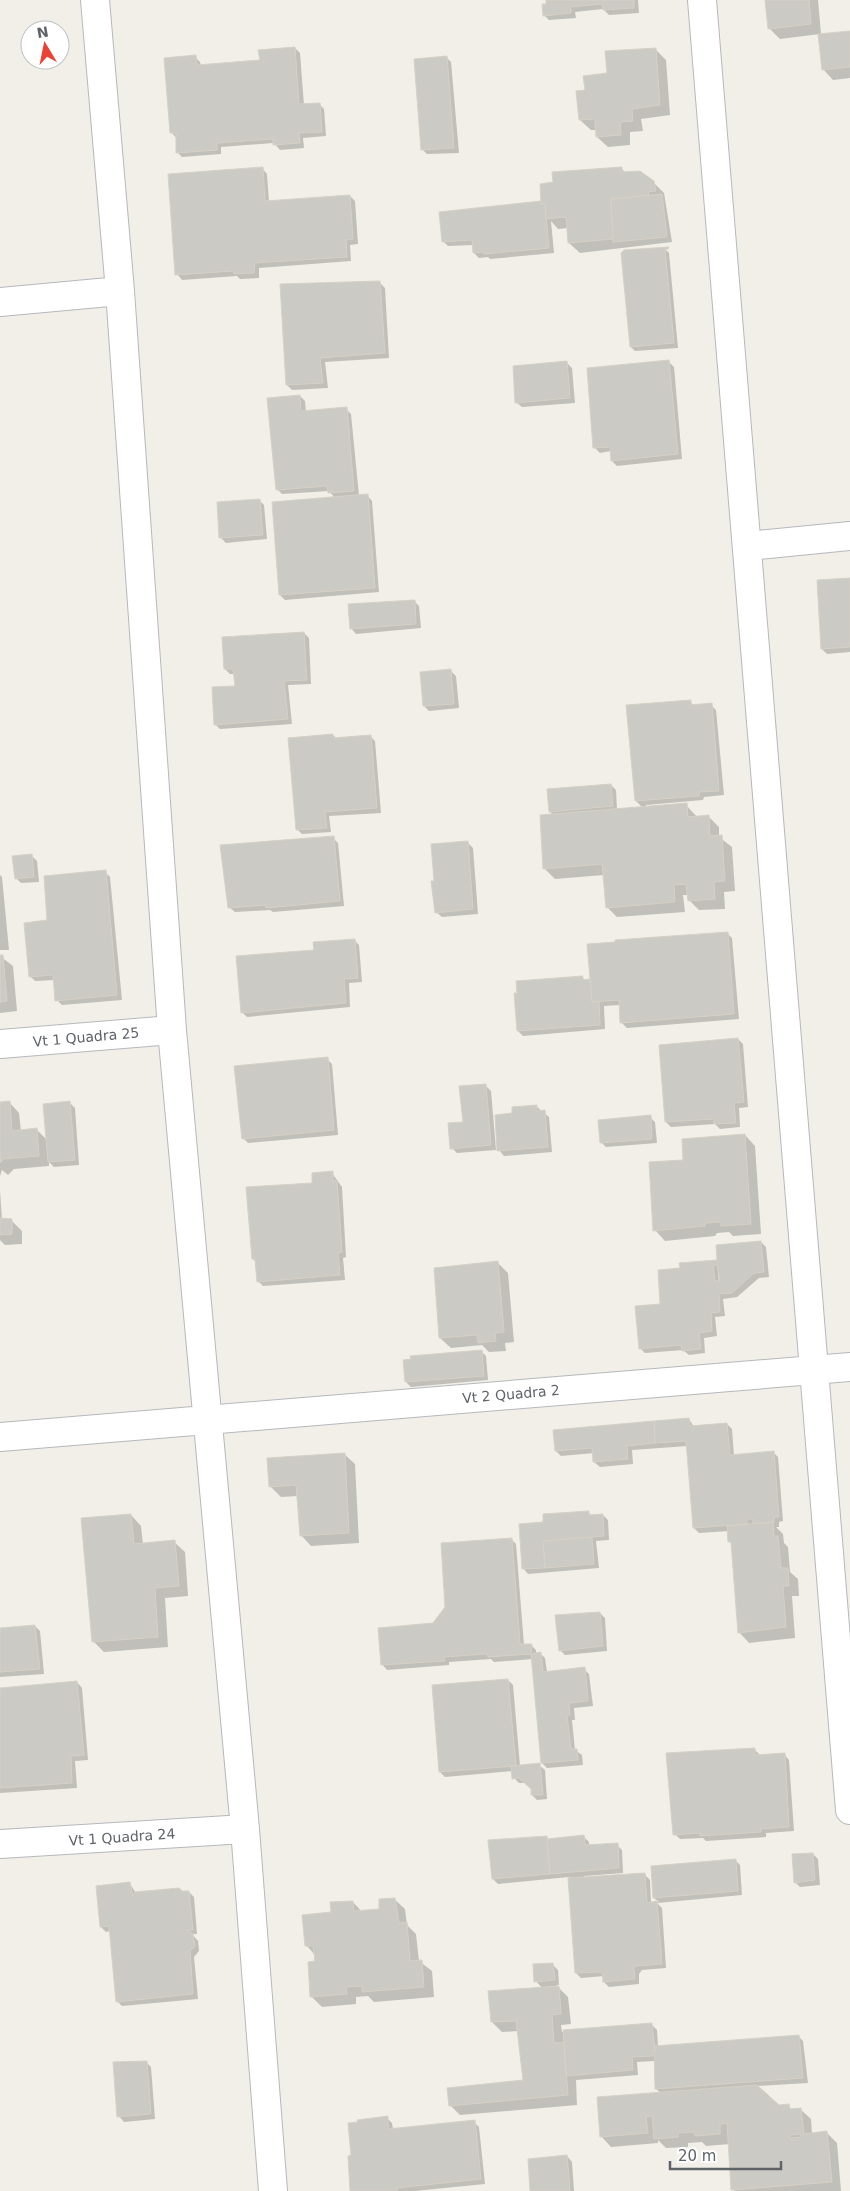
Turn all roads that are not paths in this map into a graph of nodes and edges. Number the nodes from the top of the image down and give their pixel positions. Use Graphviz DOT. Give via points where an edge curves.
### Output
graph roads {
  1 [pos="95,0"];
  2 [pos="702,0"];
  3 [pos="120,291"];
  4 [pos="0,302"];
  5 [pos="850,536"];
  6 [pos="748,546"];
  7 [pos="172,1030"];
  8 [pos="0,1044"];
  9 [pos="850,1367"];
  10 [pos="815,1369"];
  11 [pos="207,1420"];
  12 [pos="0,1437"];
  13 [pos="850,1810"];
  14 [pos="245,1829"];
  15 [pos="0,1844"];
  16 [pos="273,2191"];
  1 -- 3 [label="street"];
  2 -- 6 [label="street"];
  3 -- 4 [label="street"];
  3 -- 7 [label="street"];
  5 -- 6 [label="street"];
  6 -- 10 [label="street"];
  7 -- 8 [label="street, Vt 1 Quadra 25"];
  7 -- 11 [label="street"];
  9 -- 10 [label="street, Vt 2 Quadra 2"];
  10 -- 11 [label="street, Vt 2 Quadra 2"];
  10 -- 13 [label="street"];
  11 -- 12 [label="street, Vt 2 Quadra 2"];
  11 -- 14 [label="street"];
  14 -- 15 [label="street, Vt 1 Quadra 24"];
  14 -- 16 [label="street"];
}
